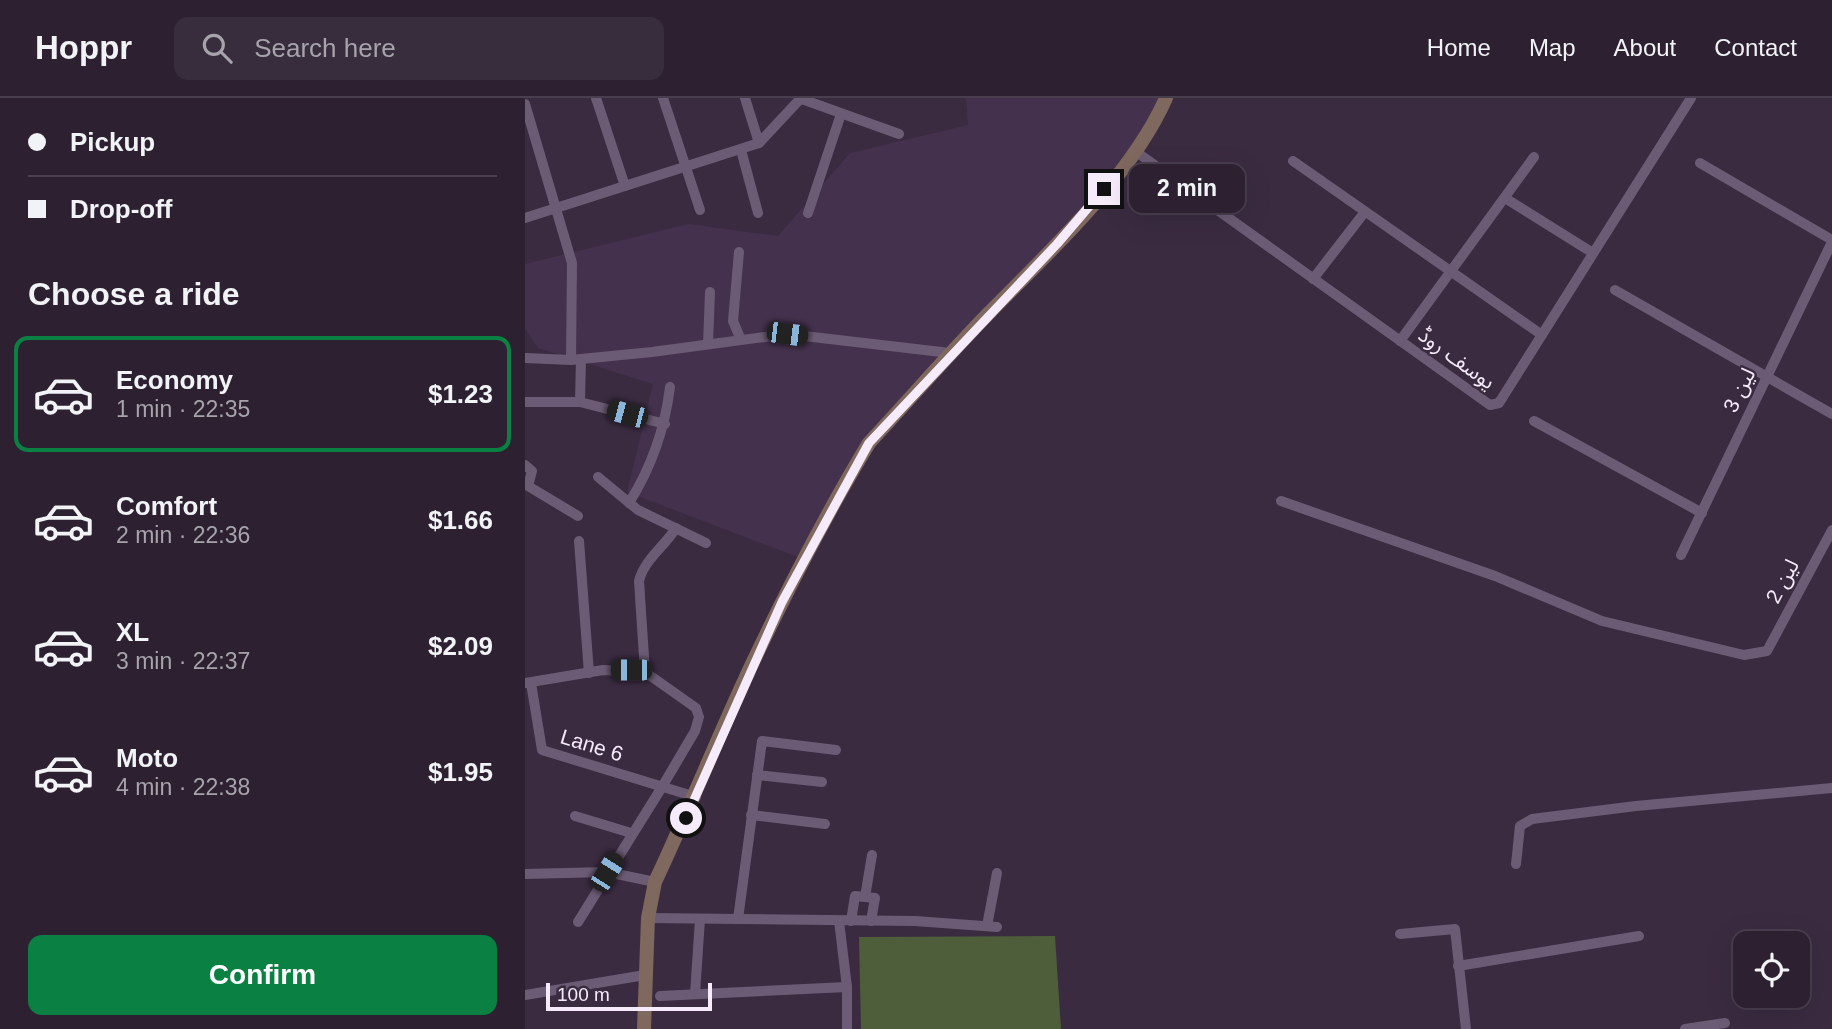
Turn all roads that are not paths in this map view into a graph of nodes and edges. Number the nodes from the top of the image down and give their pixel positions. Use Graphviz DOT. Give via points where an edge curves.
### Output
graph roads {
  1 [pos="596,98"];
  2 [pos="663,98"];
  3 [pos="745,98"];
  4 [pos="1166,98"];
  5 [pos="1691,98"];
  6 [pos="800,99"];
  7 [pos="525,104"];
  8 [pos="841,114"];
  9 [pos="899,134"];
  10 [pos="759,143"];
  11 [pos="741,150"];
  12 [pos="1135,151"];
  13 [pos="1534,157"];
  14 [pos="1293,161"];
  15 [pos="1700,163"];
  16 [pos="687,166"];
  17 [pos="625,186"];
  18 [pos="1505,198"];
  19 [pos="558,209"];
  20 [pos="700,210"];
  21 [pos="758,213"];
  22 [pos="808,213"];
  23 [pos="1364,213"];
  24 [pos="525,218"];
  25 [pos="1832,241"];
  26 [pos="739,252"];
  27 [pos="1593,253"];
  28 [pos="1450,273"];
  29 [pos="1313,279"];
  30 [pos="1615,290"];
  31 [pos="710,292"];
  32 [pos="1542,335"];
  33 [pos="741,340"];
  34 [pos="1400,341"];
  35 [pos="708,345"];
  36 [pos="950,353"];
  37 [pos="525,358"];
  38 [pos="576,359"];
  39 [pos="1767,377"];
  40 [pos="670,387"];
  41 [pos="525,402"];
  42 [pos="580,402"];
  43 [pos="1832,414"];
  44 [pos="1534,421"];
  45 [pos="665,424"];
  46 [pos="525,465"];
  47 [pos="598,477"];
  48 [pos="1280,502"];
  49 [pos="629,503"];
  50 [pos="1702,513"];
  51 [pos="578,516"];
  52 [pos="676,528"];
  53 [pos="1832,530"];
  54 [pos="579,541"];
  55 [pos="706,542"];
  56 [pos="1681,555"];
  57 [pos="645,672"];
  58 [pos="589,673"];
  59 [pos="528,683"];
  60 [pos="836,750"];
  61 [pos="757,775"];
  62 [pos="822,782"];
  63 [pos="662,787"];
  64 [pos="1832,788"];
  65 [pos="696,797"];
  66 [pos="751,815"];
  67 [pos="575,816"];
  68 [pos="825,824"];
  69 [pos="631,832"];
  70 [pos="872,855"];
  71 [pos="1516,864"];
  72 [pos="607,872"];
  73 [pos="997,873"];
  74 [pos="525,874"];
  75 [pos="655,883"];
  76 [pos="865,897"];
  77 [pos="648,918"];
  78 [pos="700,919"];
  79 [pos="738,919"];
  80 [pos="839,921"];
  81 [pos="851,921"];
  82 [pos="871,921"];
  83 [pos="578,922"];
  84 [pos="1401,934"];
  85 [pos="1639,936"];
  86 [pos="1458,966"];
  87 [pos="645,975"];
  88 [pos="847,987"];
  89 [pos="695,994"];
  90 [pos="660,996"];
  91 [pos="527,998"];
  92 [pos="1725,1023"];
  93 [pos="644,1029"];
  94 [pos="847,1029"];
  95 [pos="1466,1029"];
  96 [pos="1685,1029"];
  1 -- 17 [label="street"];
  2 -- 16 [label="street"];
  3 -- 10 [label="street"];
  4 -- 12 [label="main road" via="1151,131"];
  5 -- 27 [label="street, یوسف روڈ"];
  6 -- 8 [label="street"];
  6 -- 10 [label="street"];
  7 -- 19 [label="street"];
  8 -- 9 [label="street"];
  8 -- 22 [label="street"];
  10 -- 11 [label="street"];
  11 -- 16 [label="street"];
  11 -- 21 [label="street"];
  12 -- 29 [label="street, یوسف روڈ"];
  12 -- 36 [label="main road" via="1057,244"];
  13 -- 18 [label="street"];
  14 -- 23 [label="street"];
  15 -- 25 [label="street"];
  16 -- 17 [label="street"];
  16 -- 20 [label="street"];
  17 -- 19 [label="street"];
  18 -- 27 [label="street"];
  18 -- 28 [label="street"];
  19 -- 24 [label="street"];
  19 -- 38 [label="street" via="572,263"];
  23 -- 28 [label="street"];
  23 -- 29 [label="street"];
  25 -- 39 [label="street, لین 3"];
  26 -- 33 [label="street" via="733,321"];
  27 -- 32 [label="street, یوسف روڈ"];
  28 -- 32 [label="street"];
  28 -- 34 [label="street"];
  29 -- 34 [label="street, یوسف روڈ"];
  30 -- 39 [label="street"];
  31 -- 35 [label="street"];
  32 -- 34 [label="street, یوسف روڈ" via="1499,403 1490,405"];
  33 -- 35 [label="street"];
  33 -- 36 [label="street" via="787,334"];
  35 -- 38 [label="street"];
  36 -- 65 [label="main road" via="869,443 852,471 751,666"];
  37 -- 38 [label="street"];
  38 -- 42 [label="street"];
  39 -- 43 [label="street"];
  39 -- 50 [label="street, لین 3"];
  40 -- 45 [label="street"];
  41 -- 42 [label="street"];
  42 -- 45 [label="street"];
  44 -- 50 [label="street"];
  45 -- 49 [label="street"];
  46 -- 51 [label="street" via="531,471 528,486"];
  47 -- 49 [label="street"];
  48 -- 53 [label="street, لین 2" via="1495,576 1602,621 1744,655 1767,651"];
  49 -- 52 [label="street"];
  50 -- 56 [label="street, لین 3"];
  52 -- 55 [label="street"];
  52 -- 57 [label="street" via="662,551 642,569 639,581"];
  54 -- 58 [label="street"];
  57 -- 58 [label="street"];
  57 -- 63 [label="street" via="696,708 699,717"];
  58 -- 59 [label="street"];
  59 -- 63 [label="street, Lane 6" via="542,750"];
  60 -- 61 [label="street" via="762,741"];
  61 -- 62 [label="street"];
  61 -- 66 [label="street"];
  63 -- 65 [label="street, Lane 6"];
  63 -- 69 [label="street"];
  64 -- 71 [label="street" via="1532,820 1520,826"];
  65 -- 75 [label="main road"];
  66 -- 68 [label="street"];
  66 -- 79 [label="street"];
  67 -- 69 [label="street"];
  69 -- 72 [label="street"];
  70 -- 76 [label="street"];
  72 -- 74 [label="street"];
  72 -- 75 [label="street"];
  72 -- 83 [label="street"];
  73 -- 82 [label="street" via="992,927"];
  75 -- 77 [label="main road"];
  76 -- 81 [label="street" via="855,896"];
  76 -- 82 [label="street" via="874,898"];
  77 -- 78 [label="street"];
  77 -- 87 [label="main road"];
  78 -- 79 [label="street"];
  78 -- 89 [label="street"];
  79 -- 80 [label="street"];
  80 -- 81 [label="street"];
  80 -- 88 [label="street"];
  81 -- 82 [label="street"];
  84 -- 86 [label="street" via="1452,927"];
  85 -- 86 [label="street"];
  86 -- 95 [label="street"];
  87 -- 91 [label="street"];
  87 -- 93 [label="main road"];
  88 -- 89 [label="street"];
  88 -- 94 [label="street"];
  89 -- 90 [label="street"];
  92 -- 96 [label="street"];
}
